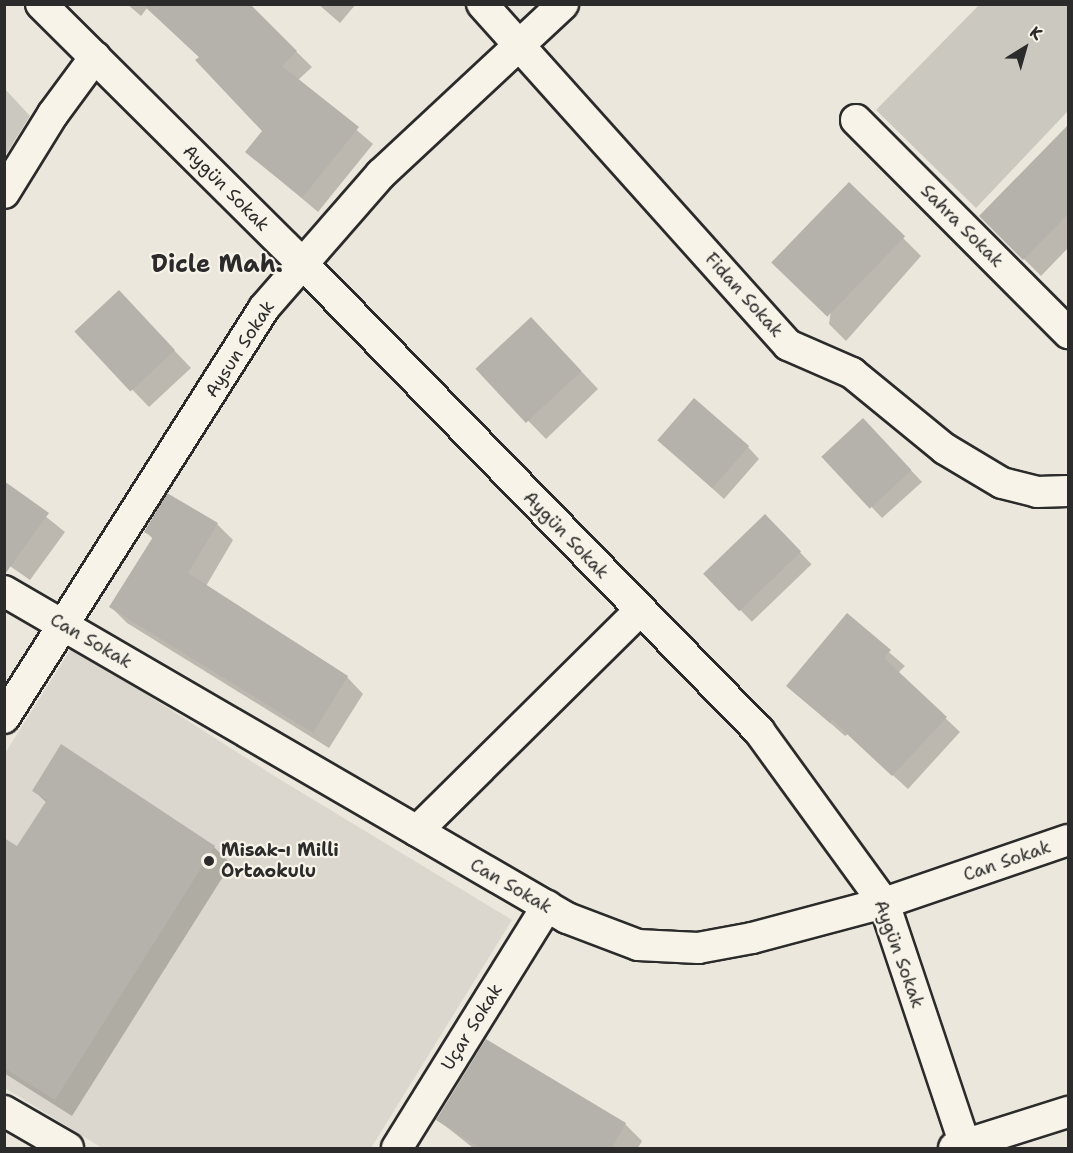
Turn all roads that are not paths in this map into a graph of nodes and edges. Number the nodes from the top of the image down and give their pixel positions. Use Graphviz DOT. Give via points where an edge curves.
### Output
graph roads {
  1 [pos="41,4"];
  2 [pos="482,4"];
  3 [pos="563,4"];
  4 [pos="521,44"];
  5 [pos="95,57"];
  6 [pos="856,120"];
  7 [pos="4,193"];
  8 [pos="303,264"];
  9 [pos="1068,333"];
  10 [pos="1068,491"];
  11 [pos="4,591"];
  12 [pos="640,610"];
  13 [pos="65,626"];
  14 [pos="4,718"];
  15 [pos="417,831"];
  16 [pos="1068,840"];
  17 [pos="884,903"];
  18 [pos="547,906"];
  19 [pos="4,1111"];
  20 [pos="1068,1112"];
  21 [pos="961,1147"];
  22 [pos="398,1148"];
  23 [pos="68,1149"];
  1 -- 5 [label="street, Aygün Sokak"];
  2 -- 4 [label="street, Fidan Sokak"];
  3 -- 4 [label="street, Aysun Sokak"];
  4 -- 8 [label="street, Aysun Sokak" via="381,174"];
  4 -- 10 [label="street, Fidan Sokak" via="788,345 852,373 945,449 1002,483 1037,492"];
  5 -- 7 [label="street" via="53,114"];
  5 -- 8 [label="street, Aygün Sokak"];
  6 -- 9 [label="street, Sahra Sokak"];
  8 -- 12 [label="street, Aygün Sokak"];
  8 -- 13 [label="street, Aysun Sokak" via="264,308"];
  11 -- 13 [label="street, Can Sokak"];
  12 -- 15 [label="street"];
  12 -- 17 [label="street, Aygün Sokak" via="759,731"];
  13 -- 14 [label="street, Aysun Sokak"];
  13 -- 15 [label="street, Can Sokak"];
  15 -- 18 [label="street, Can Sokak"];
  16 -- 17 [label="street, Can Sokak"];
  17 -- 18 [label="street, Can Sokak" via="698,948 638,945 567,918"];
  17 -- 21 [label="street, Aygün Sokak"];
  18 -- 22 [label="street, Uçar Sokak"];
  19 -- 23 [label="street"];
  20 -- 21 [label="street"];
}
